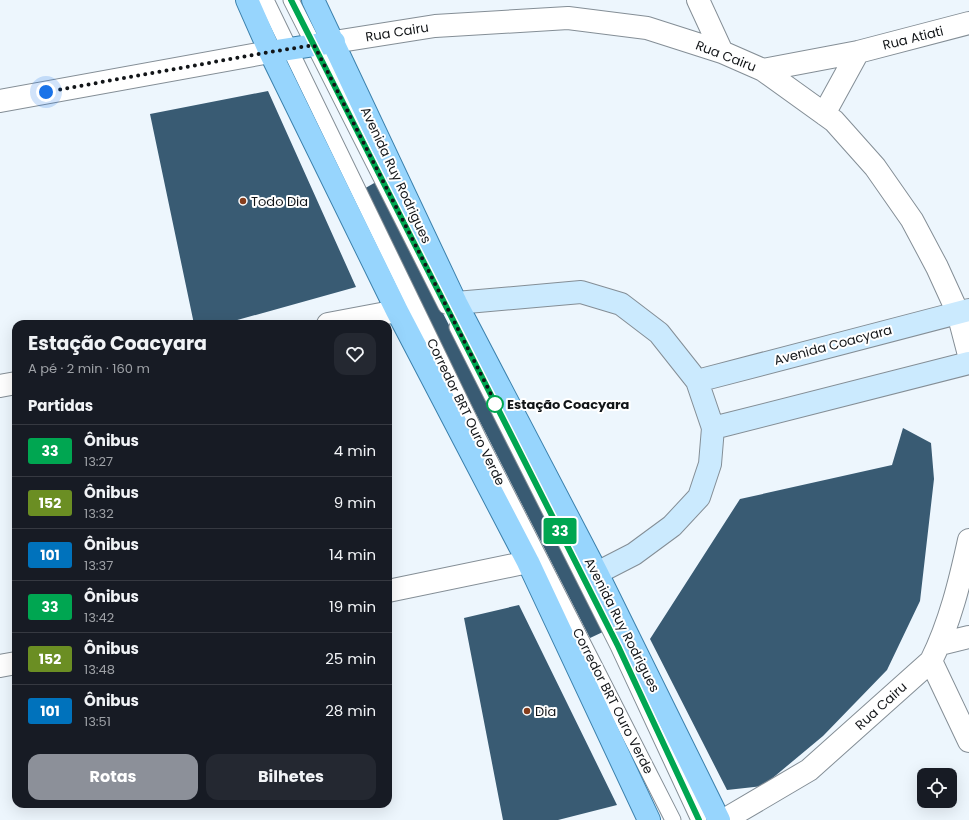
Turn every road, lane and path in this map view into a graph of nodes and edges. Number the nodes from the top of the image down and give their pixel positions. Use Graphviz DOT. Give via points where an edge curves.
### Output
graph roads {
  1 [pos="247,0"];
  2 [pos="266,0"];
  3 [pos="291,0"];
  4 [pos="313,0"];
  5 [pos="698,0"];
  6 [pos="969,23"];
  7 [pos="324,44"];
  8 [pos="280,50"];
  9 [pos="722,52"];
  10 [pos="858,52"];
  11 [pos="763,70"];
  12 [pos="0,101"];
  13 [pos="824,114"];
  14 [pos="456,303"];
  15 [pos="397,311"];
  16 [pos="963,311"];
  17 [pos="349,320"];
  18 [pos="969,355"];
  19 [pos="969,363"];
  20 [pos="697,381"];
  21 [pos="12,384"];
  22 [pos="0,386"];
  23 [pos="713,428"];
  24 [pos="969,540"];
  25 [pos="528,562"];
  26 [pos="597,573"];
  27 [pos="392,590"];
  28 [pos="969,637"];
  29 [pos="935,652"];
  30 [pos="12,664"];
  31 [pos="0,666"];
  32 [pos="969,741"];
  33 [pos="649,820"];
  34 [pos="674,820"];
  35 [pos="699,820"];
  36 [pos="719,820"];
  37 [pos="724,820"];
  1 -- 8 [label="main road"];
  2 -- 8 [label="lane, Corredor BRT Ouro Verde"];
  3 -- 7 [label="lane, Corredor BRT Ouro Verde"];
  4 -- 7 [label="main road, Avenida Ruy Rodrigues"];
  5 -- 9 [label="street"];
  6 -- 10 [label="street, Rua Atiati"];
  7 -- 8 [label="main road"];
  7 -- 9 [label="street, Rua Cairu" via="435,26 568,18 647,28"];
  7 -- 14 [label="main road, Avenida Ruy Rodrigues"];
  7 -- 35 [label="lane, Corredor BRT Ouro Verde" via="618,646"];
  8 -- 12 [label="street"];
  8 -- 15 [label="main road"];
  8 -- 34 [label="lane, Corredor BRT Ouro Verde"];
  9 -- 11 [label="street, Rua Cairu"];
  10 -- 11 [label="street, Rua Atiati"];
  10 -- 13 [label="street"];
  11 -- 13 [label="street, Rua Cairu"];
  13 -- 16 [label="street, Rua Cairu" via="834,121 875,167 912,220"];
  14 -- 20 [label="street" via="581,292 621,304 659,333"];
  14 -- 26 [label="main road, Avenida Ruy Rodrigues"];
  15 -- 17 [label="street"];
  15 -- 25 [label="main road"];
  16 -- 18 [label="street, Rua Cairu"];
  16 -- 20 [label="street, Avenida Coacyara"];
  19 -- 23 [label="street"];
  20 -- 23 [label="street"];
  21 -- 22 [label="street"];
  23 -- 26 [label="street" via="710,464 699,497 672,526 634,554"];
  24 -- 29 [label="street" via="959,584"];
  25 -- 27 [label="street"];
  25 -- 33 [label="main road"];
  26 -- 36 [label="main road, Avenida Ruy Rodrigues"];
  28 -- 29 [label="street"];
  29 -- 32 [label="street"];
  29 -- 37 [label="street, Rua Cairu" via="809,770"];
  30 -- 31 [label="street"];
}
